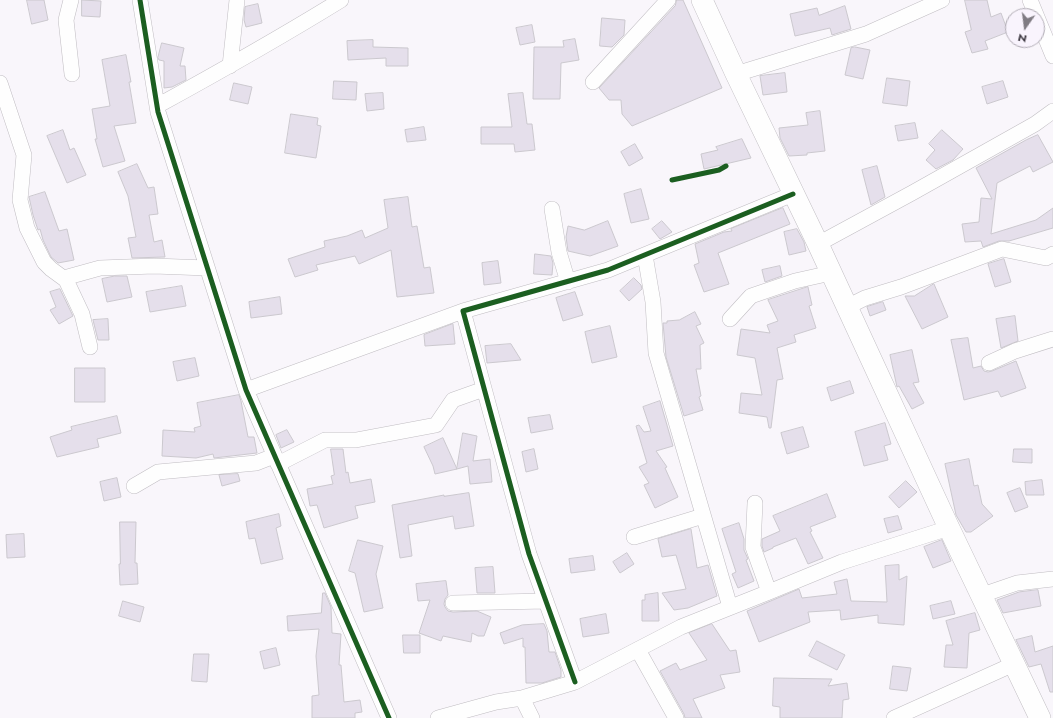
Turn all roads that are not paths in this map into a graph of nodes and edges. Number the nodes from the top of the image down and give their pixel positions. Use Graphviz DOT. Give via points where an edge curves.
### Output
graph roads {
  1 [pos="71,0"];
  2 [pos="140,0"];
  3 [pos="237,0"];
  4 [pos="341,0"];
  5 [pos="668,0"];
  6 [pos="702,0"];
  7 [pos="942,0"];
  8 [pos="1030,0"];
  9 [pos="1053,56"];
  10 [pos="230,66"];
  11 [pos="72,74"];
  12 [pos="736,74"];
  13 [pos="593,82"];
  14 [pos="0,83"];
  15 [pos="157,106"];
  16 [pos="1053,111"];
  17 [pos="793,194"];
  18 [pos="552,208"];
  19 [pos="818,244"];
  20 [pos="1053,254"];
  21 [pos="645,255"];
  22 [pos="207,268"];
  23 [pos="831,273"];
  24 [pos="64,278"];
  25 [pos="568,282"];
  26 [pos="847,307"];
  27 [pos="463,311"];
  28 [pos="730,319"];
  29 [pos="1053,339"];
  30 [pos="90,346"];
  31 [pos="989,363"];
  32 [pos="484,389"];
  33 [pos="246,390"];
  34 [pos="276,460"];
  35 [pos="134,486"];
  36 [pos="755,503"];
  37 [pos="704,516"];
  38 [pos="949,528"];
  39 [pos="634,537"];
  40 [pos="1053,578"];
  41 [pos="769,592"];
  42 [pos="982,596"];
  43 [pos="546,601"];
  44 [pos="453,603"];
  45 [pos="730,607"];
  46 [pos="638,650"];
  47 [pos="1014,664"];
  48 [pos="575,682"];
  49 [pos="522,698"];
  50 [pos="389,718"];
  51 [pos="438,718"];
  52 [pos="532,718"];
  53 [pos="676,718"];
  54 [pos="894,718"];
  55 [pos="1040,718"];
  1 -- 11 [label="street" via="66,20"];
  2 -- 15 [label="street"];
  3 -- 10 [label="street"];
  4 -- 10 [label="street"];
  5 -- 13 [label="street"];
  6 -- 12 [label="main road"];
  7 -- 12 [label="street" via="866,34"];
  8 -- 9 [label="street"];
  10 -- 15 [label="street"];
  12 -- 17 [label="main road"];
  14 -- 24 [label="street" via="24,155 20,200 27,228 44,262"];
  15 -- 22 [label="street"];
  16 -- 19 [label="street" via="1035,124"];
  17 -- 19 [label="main road"];
  17 -- 21 [label="street"];
  18 -- 25 [label="street" via="559,252"];
  19 -- 23 [label="main road"];
  20 -- 26 [label="street" via="1046,258 1002,249 865,298"];
  21 -- 25 [label="street"];
  21 -- 37 [label="street" via="653,302 656,353"];
  22 -- 24 [label="street" via="100,268"];
  22 -- 33 [label="street"];
  23 -- 26 [label="main road"];
  23 -- 28 [label="street" via="795,281 751,296"];
  24 -- 30 [label="street" via="82,314"];
  25 -- 27 [label="street"];
  26 -- 38 [label="main road"];
  27 -- 32 [label="street"];
  27 -- 33 [label="street"];
  29 -- 31 [label="street" via="1015,351"];
  32 -- 34 [label="street" via="453,400 436,424 356,440 325,440"];
  32 -- 43 [label="street" via="529,554"];
  33 -- 34 [label="street"];
  34 -- 35 [label="street" via="158,472"];
  34 -- 50 [label="street"];
  36 -- 41 [label="street" via="753,547"];
  37 -- 39 [label="street"];
  37 -- 45 [label="street"];
  38 -- 41 [label="street" via="842,562"];
  38 -- 42 [label="main road"];
  40 -- 42 [label="street" via="1017,583"];
  41 -- 45 [label="street"];
  42 -- 47 [label="main road"];
  43 -- 44 [label="street"];
  43 -- 48 [label="street"];
  45 -- 46 [label="street" via="681,627"];
  46 -- 48 [label="street"];
  46 -- 53 [label="street"];
  47 -- 54 [label="street"];
  47 -- 55 [label="main road"];
  48 -- 49 [label="street"];
  49 -- 51 [label="street" via="496,702"];
  49 -- 52 [label="street"];
}
